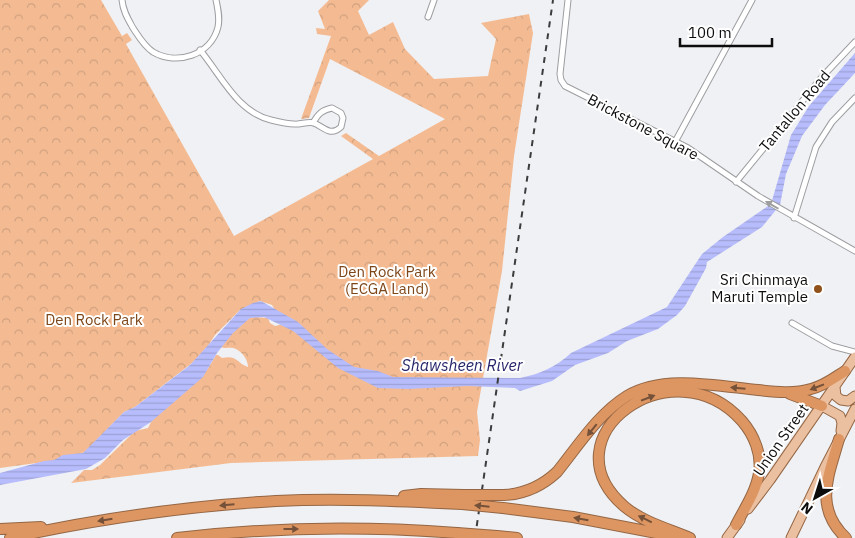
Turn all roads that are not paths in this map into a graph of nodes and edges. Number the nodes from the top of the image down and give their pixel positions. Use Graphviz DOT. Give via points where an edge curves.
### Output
graph roads {
  1 [pos="122,0"];
  2 [pos="216,0"];
  3 [pos="434,0"];
  4 [pos="568,0"];
  5 [pos="752,0"];
  6 [pos="428,17"];
  7 [pos="855,42"];
  8 [pos="200,50"];
  9 [pos="855,98"];
  10 [pos="313,122"];
  11 [pos="675,142"];
  12 [pos="736,182"];
  13 [pos="794,218"];
  14 [pos="855,251"];
  15 [pos="792,323"];
  16 [pos="855,352"];
  17 [pos="855,357"];
  18 [pos="845,371"];
  19 [pos="835,387"];
  20 [pos="786,393"];
  21 [pos="855,396"];
  22 [pos="822,406"];
  23 [pos="855,409"];
  24 [pos="839,439"];
  25 [pos="463,499"];
  26 [pos="736,525"];
  27 [pos="54,528"];
  28 [pos="0,529"];
  29 [pos="10,538"];
  30 [pos="177,538"];
  31 [pos="518,538"];
  32 [pos="680,538"];
  33 [pos="690,538"];
  34 [pos="727,538"];
  35 [pos="791,538"];
  36 [pos="846,538"];
  1 -- 8 [label="street" via="126,17 152,51 180,59"];
  2 -- 8 [label="street" via="218,27 206,47"];
  3 -- 6 [label="street"];
  4 -- 11 [label="street, Brickstone Square" via="560,74 564,84"];
  5 -- 11 [label="street"];
  7 -- 12 [label="street, Tantallon Road"];
  8 -- 10 [label="street" via="249,110 282,123"];
  9 -- 13 [label="street" via="832,122 816,147"];
  10 -- 10 [label="street" via="317,115 332,108 337,109 343,118 341,127 334,132"];
  11 -- 12 [label="street, Brickstone Square"];
  13 -- 12 [label="street, Brickstone Square, one-way"];
  13 -- 14 [label="street, Brickstone Square"];
  15 -- 16 [label="street" via="832,346"];
  17 -- 18 [label="main road, Union Street"];
  18 -- 19 [label="main road, Union Street"];
  18 -- 20 [label="highway, one-way" via="821,386"];
  19 -- 21 [label="main road" via="836,396 841,400"];
  19 -- 22 [label="main road, Union Street"];
  20 -- 22 [label="highway"];
  20 -- 25 [label="highway, one-way, bridge" via="680,383 642,388 609,410 548,480 527,491"];
  22 -- 24 [label="main road" via="841,418"];
  22 -- 26 [label="main road, Union Street"];
  23 -- 24 [label="main road"];
  24 -- 35 [label="main road"];
  24 -- 36 [label="highway" via="826,497 832,521"];
  25 -- 27 [label="highway, one-way" via="421,494 386,500 275,501 153,512"];
  32 -- 25 [label="highway, one-way, bridge"];
  33 -- 26 [label="highway, one-way" via="647,520 625,506 610,488 602,469 600,449 610,425 629,407 654,395 684,392 706,396 735,414 748,430 758,453 759,474"];
  26 -- 34 [label="main road, Union Street"];
  27 -- 28 [label="highway"];
  27 -- 29 [label="highway"];
  30 -- 31 [label="highway, one-way, bridge" via="283,529 399,528"];
}
